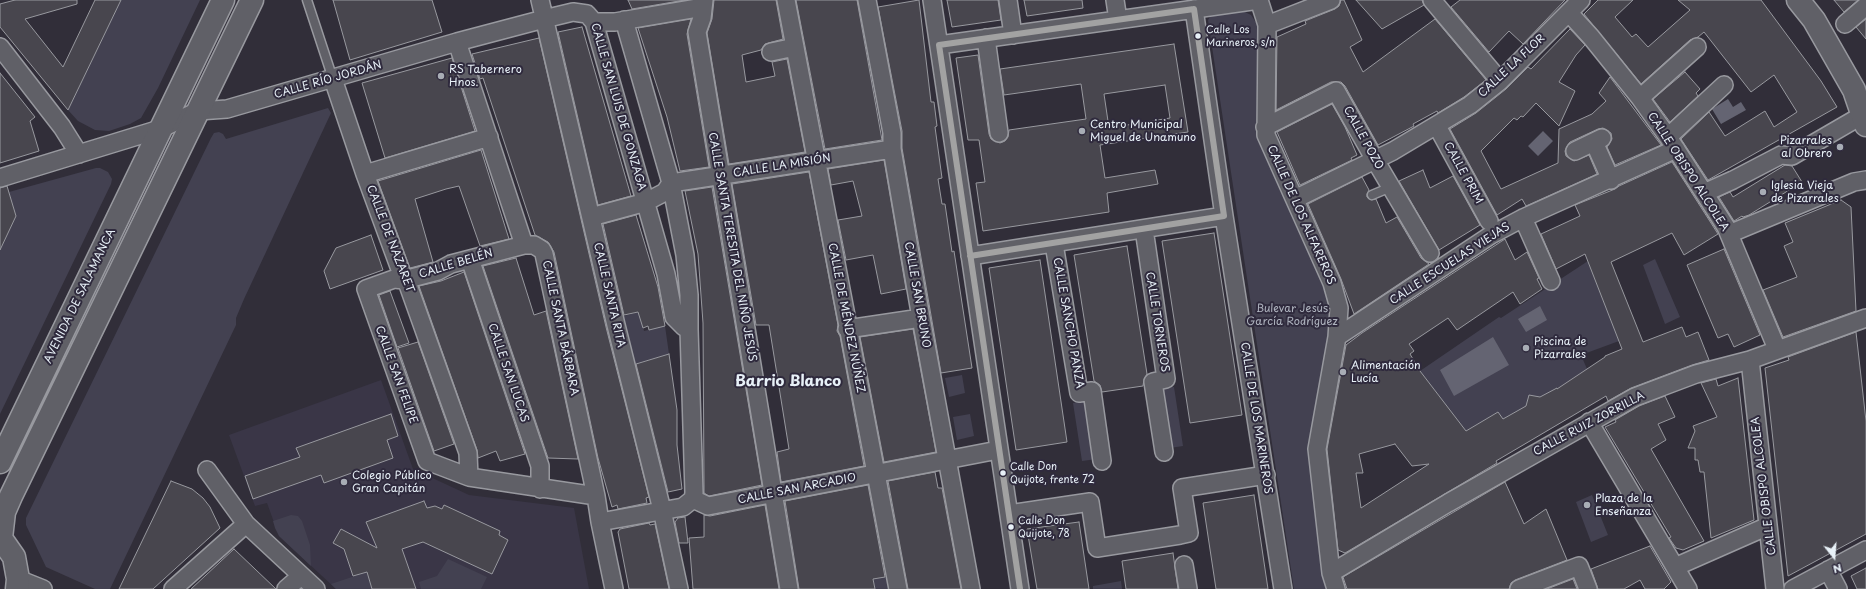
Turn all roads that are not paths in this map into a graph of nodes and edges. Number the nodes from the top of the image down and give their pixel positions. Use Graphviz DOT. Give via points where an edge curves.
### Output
graph roads {
  1 [pos="223,0"];
  2 [pos="228,0"];
  3 [pos="252,0"];
  4 [pos="307,0"];
  5 [pos="540,0"];
  6 [pos="786,0"];
  7 [pos="867,0"];
  8 [pos="932,0"];
  9 [pos="1008,0"];
  10 [pos="1115,0"];
  11 [pos="1259,0"];
  12 [pos="1332,0"];
  13 [pos="1432,0"];
  14 [pos="1581,0"];
  15 [pos="1798,0"];
  16 [pos="704,3"];
  17 [pos="1866,6"];
  18 [pos="1194,9"];
  19 [pos="1569,13"];
  20 [pos="591,18"];
  21 [pos="544,19"];
  22 [pos="624,20"];
  23 [pos="1118,20"];
  24 [pos="1845,24"];
  25 [pos="1267,25"];
  26 [pos="1013,35"];
  27 [pos="986,38"];
  28 [pos="457,42"];
  29 [pos="939,45"];
  30 [pos="0,47"];
  31 [pos="795,47"];
  32 [pos="1697,47"];
  33 [pos="771,52"];
  34 [pos="333,79"];
  35 [pos="1500,81"];
  36 [pos="1724,85"];
  37 [pos="1640,98"];
  38 [pos="198,111"];
  39 [pos="1865,118"];
  40 [pos="1437,126"];
  41 [pos="1265,127"];
  42 [pos="160,129"];
  43 [pos="999,133"];
  44 [pos="488,138"];
  45 [pos="1672,143"];
  46 [pos="892,149"];
  47 [pos="1574,151"];
  48 [pos="80,154"];
  49 [pos="816,160"];
  50 [pos="1375,160"];
  51 [pos="365,174"];
  52 [pos="720,175"];
  53 [pos="0,178"];
  54 [pos="1611,180"];
  55 [pos="1866,180"];
  56 [pos="671,182"];
  57 [pos="1391,187"];
  58 [pos="1704,193"];
  59 [pos="1372,195"];
  60 [pos="1294,199"];
  61 [pos="646,202"];
  62 [pos="1224,216"];
  63 [pos="591,217"];
  64 [pos="1523,218"];
  65 [pos="1489,221"];
  66 [pos="1144,229"];
  67 [pos="1729,234"];
  68 [pos="524,244"];
  69 [pos="1054,244"];
  70 [pos="1430,253"];
  71 [pos="970,256"];
  72 [pos="470,259"];
  73 [pos="404,280"];
  74 [pos="1551,281"];
  75 [pos="114,282"];
  76 [pos="366,289"];
  77 [pos="921,318"];
  78 [pos="1866,318"];
  79 [pos="688,329"];
  80 [pos="847,329"];
  81 [pos="1337,337"];
  82 [pos="1777,350"];
  83 [pos="1750,360"];
  84 [pos="1589,422"];
  85 [pos="998,450"];
  86 [pos="1164,452"];
  87 [pos="947,460"];
  88 [pos="1102,461"];
  89 [pos="0,462"];
  90 [pos="207,470"];
  91 [pos="876,475"];
  92 [pos="1266,475"];
  93 [pos="469,478"];
  94 [pos="540,489"];
  95 [pos="772,494"];
  96 [pos="596,496"];
  97 [pos="693,499"];
  98 [pos="662,510"];
  99 [pos="1009,514"];
  100 [pos="600,522"];
  101 [pos="246,524"];
  102 [pos="1768,526"];
  103 [pos="1,538"];
  104 [pos="1866,550"];
  105 [pos="1184,565"];
  106 [pos="1676,567"];
  107 [pos="1828,570"];
  108 [pos="1331,573"];
  109 [pos="301,576"];
  110 [pos="18,584"];
  111 [pos="43,589"];
  112 [pos="173,589"];
  113 [pos="286,589"];
  114 [pos="316,589"];
  115 [pos="614,589"];
  116 [pos="679,589"];
  117 [pos="789,589"];
  118 [pos="898,589"];
  119 [pos="971,589"];
  120 [pos="1020,589"];
  121 [pos="1188,589"];
  122 [pos="1283,589"];
  123 [pos="1336,589"];
  124 [pos="1519,589"];
  125 [pos="1588,589"];
  126 [pos="1688,589"];
  127 [pos="1775,589"];
  128 [pos="1792,589"];
  129 [pos="1838,589"];
  1 -- 42 [label="main road, AVENIDA DE SALAMANCA"];
  2 -- 38 [label="main road" via="222,24 188,93"];
  3 -- 38 [label="main road, AVENIDA DE SALAMANCA"];
  4 -- 34 [label="lane, CALLE DE NAZARET"];
  5 -- 21 [label="street, CALLE SANTA RITA"];
  6 -- 31 [label="street, CALLE DE MÉNDEZ NÚÑEZ"];
  7 -- 46 [label="street, CALLE SAN BRUNO" via="892,133"];
  8 -- 29 [label="street"];
  9 -- 26 [label="street"];
  10 -- 23 [label="street"];
  11 -- 18 [label="street"];
  11 -- 25 [label="street, CALLE DE LOS ALFAREROS"];
  12 -- 25 [label="street"];
  13 -- 35 [label="street"];
  14 -- 19 [label="street, CALLE LA FLOR"];
  15 -- 39 [label="main road" via="1814,20 1836,58 1854,90"];
  16 -- 22 [label="street, CALLE RÍO JORDÁN"];
  16 -- 52 [label="street, CALLE SANTA TERESITA DEL NIÑO JESÚS" via="697,32"];
  17 -- 24 [label="street"];
  18 -- 23 [label="street"];
  18 -- 62 [label="street, CALLE DE LOS MARINEROS"];
  19 -- 35 [label="street, CALLE LA FLOR"];
  19 -- 37 [label="street, CALLE OBISPO ALCOLEA"];
  20 -- 21 [label="street, CALLE RÍO JORDÁN" via="573,12"];
  20 -- 22 [label="street, CALLE RÍO JORDÁN" via="615,22"];
  20 -- 61 [label="street, CALLE SAN LUIS DE GONZAGA"];
  21 -- 28 [label="street, CALLE RÍO JORDÁN"];
  21 -- 63 [label="street, CALLE SANTA RITA"];
  22 -- 56 [label="street"];
  23 -- 26 [label="street"];
  25 -- 41 [label="street, CALLE DE LOS ALFAREROS"];
  26 -- 27 [label="street"];
  27 -- 29 [label="street"];
  27 -- 43 [label="street"];
  28 -- 34 [label="street, CALLE RÍO JORDÁN"];
  28 -- 44 [label="street"];
  29 -- 71 [label="street"];
  30 -- 48 [label="street"];
  31 -- 33 [label="street"];
  31 -- 49 [label="street, CALLE DE MÉNDEZ NÚÑEZ"];
  32 -- 37 [label="street"];
  34 -- 38 [label="street, CALLE RÍO JORDÁN" via="227,109"];
  34 -- 51 [label="street, CALLE DE NAZARET"];
  35 -- 40 [label="street, CALLE LA FLOR" via="1470,105"];
  36 -- 45 [label="street, CALLE ESCUELAS VIEJAS"];
  37 -- 45 [label="street, CALLE OBISPO ALCOLEA"];
  38 -- 42 [label="street"];
  38 -- 75 [label="main road, AVENIDA DE SALAMANCA"];
  39 -- 58 [label="street" via="1792,156 1781,155"];
  40 -- 50 [label="street, CALLE LA FLOR"];
  40 -- 65 [label="street, CALLE PRIM"];
  41 -- 50 [label="street, CALLE POZO" via="1336,91"];
  41 -- 60 [label="street, CALLE DE LOS ALFAREROS" via="1266,135"];
  42 -- 48 [label="street"];
  42 -- 75 [label="main road, AVENIDA DE SALAMANCA" via="161,160 134,215"];
  42 -- 89 [label="main road, AVENIDA DE SALAMANCA"];
  44 -- 51 [label="street"];
  44 -- 68 [label="street"];
  45 -- 54 [label="street, CALLE ESCUELAS VIEJAS"];
  45 -- 58 [label="street, CALLE OBISPO ALCOLEA"];
  46 -- 49 [label="street, CALLE LA MISIÓN"];
  46 -- 77 [label="street, CALLE SAN BRUNO"];
  47 -- 54 [label="street" via="1598,140"];
  48 -- 53 [label="street"];
  49 -- 52 [label="street, CALLE LA MISIÓN"];
  49 -- 80 [label="street, CALLE DE MÉNDEZ NÚÑEZ"];
  50 -- 57 [label="street, CALLE POZO"];
  50 -- 60 [label="street, CALLE LA FLOR"];
  51 -- 73 [label="street, CALLE DE NAZARET"];
  52 -- 56 [label="street, CALLE LA MISIÓN"];
  52 -- 95 [label="street, CALLE SANTA TERESITA DEL NIÑO JESÚS"];
  54 -- 64 [label="street, CALLE ESCUELAS VIEJAS"];
  55 -- 67 [label="street" via="1854,182"];
  56 -- 61 [label="street, CALLE SAN LUIS DE GONZAGA" via="665,192"];
  56 -- 79 [label="street" via="685,255 689,295"];
  57 -- 59 [label="lane"];
  57 -- 70 [label="street, CALLE POZO"];
  58 -- 67 [label="street, CALLE OBISPO ALCOLEA"];
  60 -- 81 [label="street, CALLE DE LOS ALFAREROS" via="1332,283 1339,308"];
  61 -- 63 [label="street"];
  61 -- 79 [label="street, CALLE SAN LUIS DE GONZAGA" via="666,274 674,317"];
  62 -- 66 [label="street"];
  62 -- 92 [label="street, CALLE DE LOS MARINEROS"];
  63 -- 98 [label="street, CALLE SANTA RITA"];
  64 -- 74 [label="street"];
  64 -- 81 [label="street, CALLE ESCUELAS VIEJAS" via="1491,235"];
  66 -- 69 [label="street"];
  66 -- 86 [label="street, CALLE TORNEROS" via="1166,379 1153,382"];
  67 -- 82 [label="street, CALLE OBISPO ALCOLEA"];
  68 -- 72 [label="street, CALLE BELÉN"];
  68 -- 96 [label="street, CALLE SANTA BÁRBARA" via="534,245 544,254"];
  69 -- 71 [label="street"];
  69 -- 88 [label="street, CALLE SANCHO PANZA" via="1079,393 1092,391"];
  71 -- 85 [label="street"];
  72 -- 73 [label="street, CALLE BELÉN"];
  72 -- 94 [label="street, CALLE SAN LUCAS" via="540,466"];
  73 -- 76 [label="street, CALLE BELÉN" via="394,279"];
  73 -- 93 [label="street, CALLE DE NAZARET" via="408,285 468,453"];
  75 -- 103 [label="main road, AVENIDA DE SALAMANCA" via="11,496 4,512"];
  76 -- 93 [label="street, CALLE SAN FELIPE" via="427,461"];
  77 -- 80 [label="street"];
  77 -- 87 [label="street, CALLE SAN BRUNO"];
  78 -- 82 [label="street, CALLE RUIZ ZORRILLA"];
  79 -- 97 [label="street"];
  80 -- 91 [label="street, CALLE DE MÉNDEZ NÚÑEZ"];
  81 -- 108 [label="street, CALLE DE LOS ALFAREROS" via="1317,449"];
  82 -- 83 [label="street, CALLE RUIZ ZORRILLA"];
  83 -- 84 [label="street, CALLE RUIZ ZORRILLA" via="1696,374 1635,397"];
  83 -- 102 [label="street, CALLE OBISPO ALCOLEA"];
  84 -- 106 [label="street"];
  84 -- 108 [label="street, CALLE RUIZ ZORRILLA" via="1448,502"];
  85 -- 87 [label="street, CALLE SAN ARCADIO"];
  85 -- 99 [label="street"];
  87 -- 91 [label="street, CALLE SAN ARCADIO"];
  87 -- 119 [label="street, CALLE SAN BRUNO"];
  90 -- 101 [label="street"];
  91 -- 95 [label="street, CALLE SAN ARCADIO"];
  91 -- 118 [label="street, CALLE DE MÉNDEZ NÚÑEZ"];
  92 -- 99 [label="street" via="1182,488 1189,534 1165,538 1097,548 1090,502"];
  92 -- 122 [label="street, CALLE DE LOS MARINEROS"];
  93 -- 94 [label="street"];
  94 -- 96 [label="street"];
  95 -- 97 [label="street, CALLE SAN ARCADIO" via="708,506"];
  95 -- 117 [label="street, CALLE SANTA TERESITA DEL NIÑO JESÚS"];
  96 -- 100 [label="street, CALLE SANTA BÁRBARA"];
  97 -- 98 [label="street" via="683,506"];
  98 -- 100 [label="street"];
  98 -- 116 [label="street, CALLE SANTA RITA"];
  99 -- 120 [label="street"];
  100 -- 115 [label="street, CALLE SANTA BÁRBARA"];
  101 -- 109 [label="street"];
  101 -- 112 [label="street"];
  102 -- 106 [label="street"];
  102 -- 127 [label="street, CALLE OBISPO ALCOLEA"];
  103 -- 110 [label="main road" via="14,557"];
  104 -- 107 [label="street"];
  105 -- 121 [label="street"];
  106 -- 126 [label="street"];
  107 -- 128 [label="street"];
  107 -- 129 [label="street"];
  108 -- 123 [label="street, CALLE DE LOS ALFAREROS"];
  109 -- 113 [label="street"];
  109 -- 114 [label="street"];
  110 -- 111 [label="street"];
  124 -- 125 [label="street" via="1579,566"];
}
